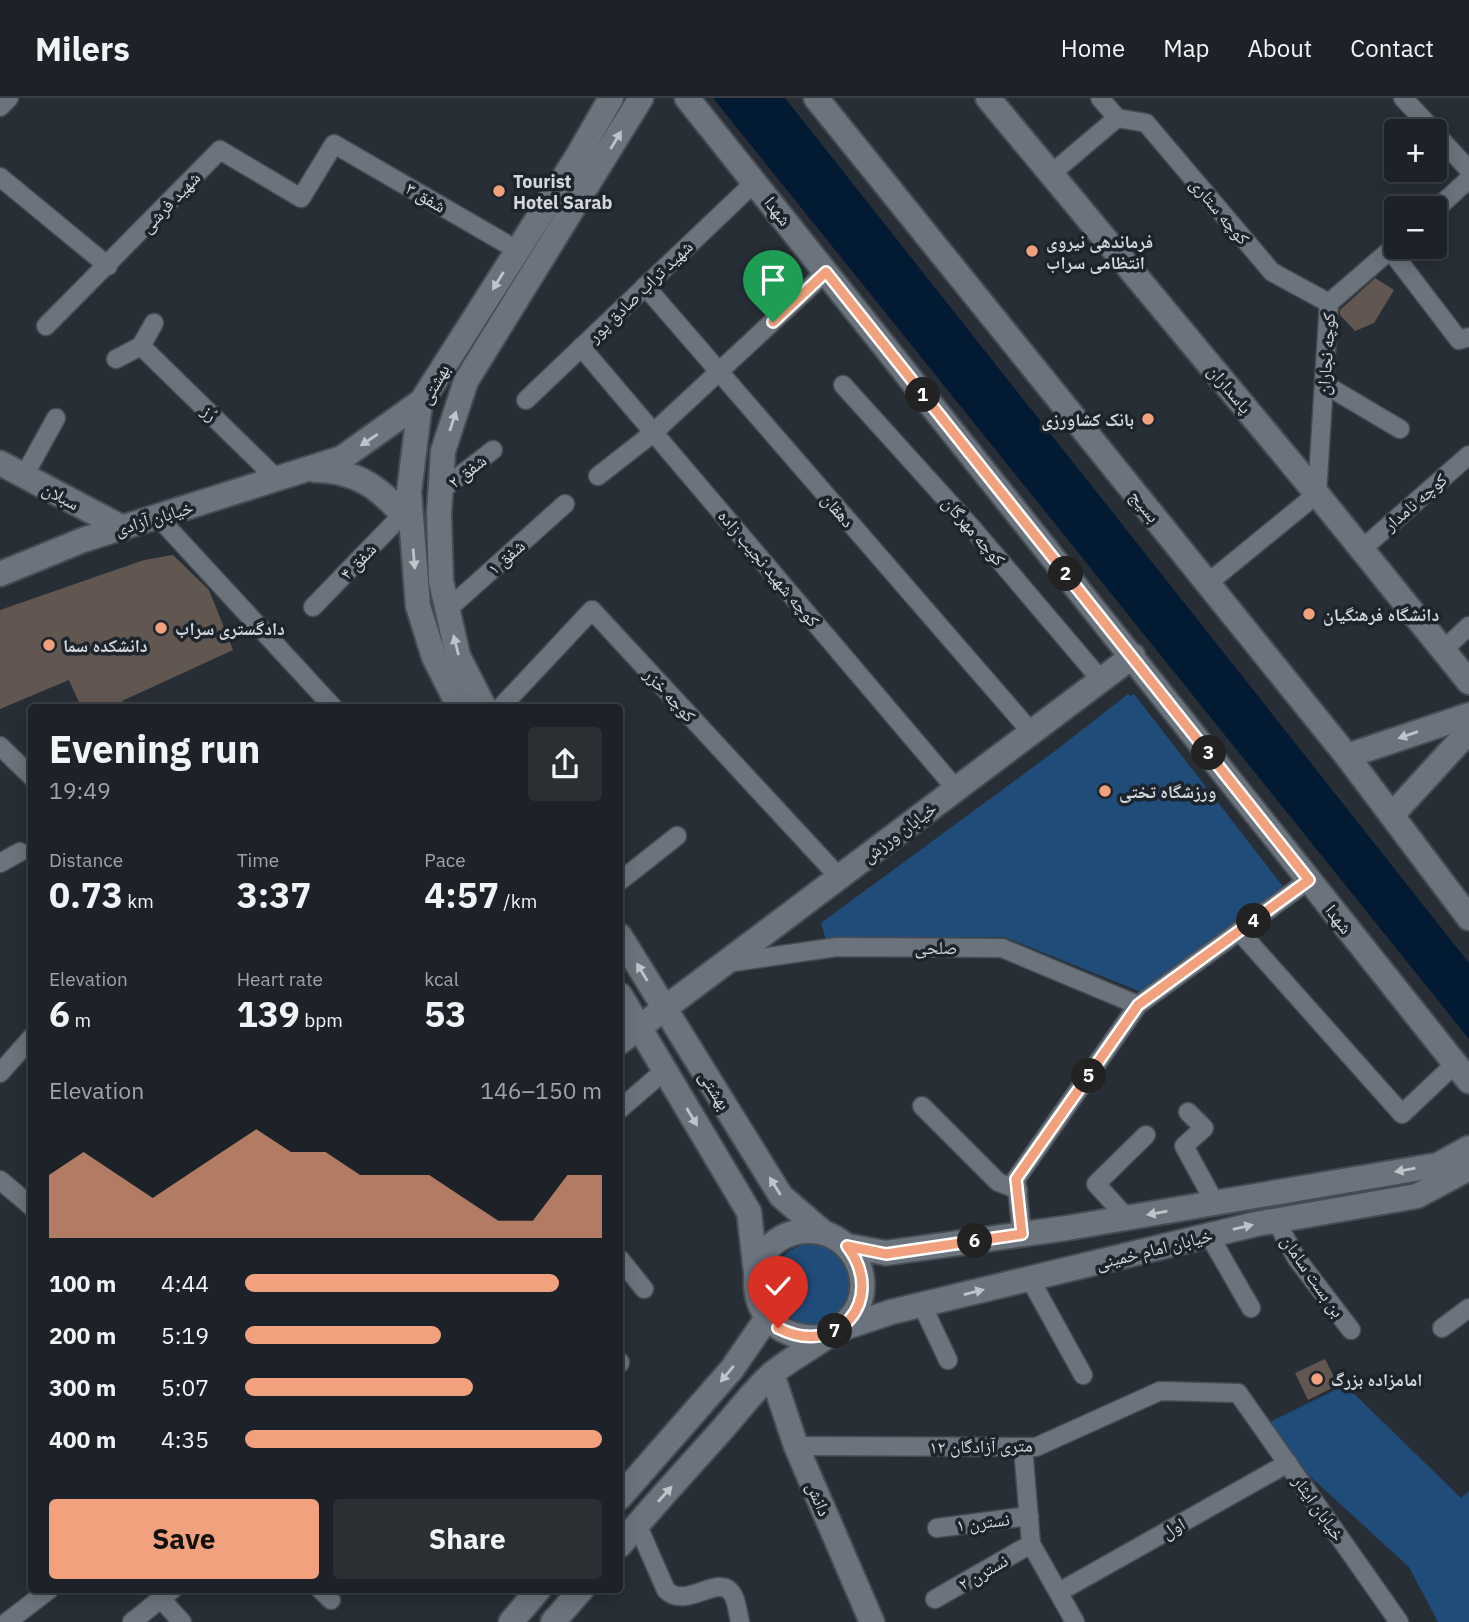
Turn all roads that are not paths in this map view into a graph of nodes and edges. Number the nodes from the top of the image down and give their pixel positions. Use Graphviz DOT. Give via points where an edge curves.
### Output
graph roads {
  1 [pos="9,98"];
  2 [pos="611,98"];
  3 [pos="641,98"];
  4 [pos="687,98"];
  5 [pos="816,98"];
  6 [pos="988,98"];
  7 [pos="1100,98"];
  8 [pos="1403,98"];
  9 [pos="0,107"];
  10 [pos="1117,118"];
  11 [pos="1422,119"];
  12 [pos="334,144"];
  13 [pos="1447,146"];
  14 [pos="1469,170"];
  15 [pos="1051,174"];
  16 [pos="0,177"];
  17 [pos="1469,179"];
  18 [pos="755,182"];
  19 [pos="1447,200"];
  20 [pos="517,250"];
  21 [pos="1384,256"];
  22 [pos="1402,259"];
  23 [pos="108,266"];
  24 [pos="826,272"];
  25 [pos="645,286"];
  26 [pos="1329,303"];
  27 [pos="155,323"];
  28 [pos="46,326"];
  29 [pos="1469,337"];
  30 [pos="141,346"];
  31 [pos="581,347"];
  32 [pos="116,359"];
  33 [pos="719,372"];
  34 [pos="1324,384"];
  35 [pos="843,385"];
  36 [pos="526,400"];
  37 [pos="422,401"];
  38 [pos="56,418"];
  39 [pos="1400,429"];
  40 [pos="653,432"];
  41 [pos="493,450"];
  42 [pos="1469,455"];
  43 [pos="0,463"];
  44 [pos="311,470"];
  45 [pos="24,476"];
  46 [pos="598,476"];
  47 [pos="278,480"];
  48 [pos="440,491"];
  49 [pos="1317,494"];
  50 [pos="565,505"];
  51 [pos="158,517"];
  52 [pos="407,519"];
  53 [pos="122,528"];
  54 [pos="1362,549"];
  55 [pos="0,574"];
  56 [pos="1208,583"];
  57 [pos="313,607"];
  58 [pos="447,609"];
  59 [pos="1469,626"];
  60 [pos="1443,650"];
  61 [pos="1133,656"];
  62 [pos="1101,680"];
  63 [pos="1469,682"];
  64 [pos="330,704"];
  65 [pos="458,704"];
  66 [pos="482,704"];
  67 [pos="504,704"];
  68 [pos="1469,715"];
  69 [pos="1469,731"];
  70 [pos="1032,733"];
  71 [pos="0,746"];
  72 [pos="1347,756"];
  73 [pos="28,773"];
  74 [pos="956,789"];
  75 [pos="1393,814"];
  76 [pos="677,836"];
  77 [pos="20,852"];
  78 [pos="0,863"];
  79 [pos="839,877"];
  80 [pos="623,879"];
  81 [pos="1309,880"];
  82 [pos="1469,918"];
  83 [pos="1239,931"];
  84 [pos="623,941"];
  85 [pos="724,964"];
  86 [pos="1138,1005"];
  87 [pos="664,1008"];
  88 [pos="623,1010"];
  89 [pos="627,1031"];
  90 [pos="28,1042"];
  91 [pos="664,1071"];
  92 [pos="0,1073"];
  93 [pos="1462,1073"];
  94 [pos="922,1105"];
  95 [pos="623,1106"];
  96 [pos="1188,1112"];
  97 [pos="1146,1135"];
  98 [pos="1469,1149"];
  99 [pos="1469,1168"];
  100 [pos="0,1180"];
  101 [pos="1018,1190"];
  102 [pos="1215,1203"];
  103 [pos="28,1204"];
  104 [pos="1127,1218"];
  105 [pos="1276,1221"];
  106 [pos="824,1233"];
  107 [pos="1022,1234"];
  108 [pos="1209,1236"];
  109 [pos="847,1246"];
  110 [pos="623,1263"];
  111 [pos="757,1274"];
  112 [pos="1030,1279"];
  113 [pos="644,1289"];
  114 [pos="922,1305"];
  115 [pos="1251,1308"];
  116 [pos="1469,1308"];
  117 [pos="767,1318"];
  118 [pos="1442,1328"];
  119 [pos="1351,1330"];
  120 [pos="830,1334"];
  121 [pos="948,1360"];
  122 [pos="772,1374"];
  123 [pos="1083,1375"];
  124 [pos="1238,1393"];
  125 [pos="796,1446"];
  126 [pos="1023,1447"];
  127 [pos="1287,1463"];
  128 [pos="623,1494"];
  129 [pos="1029,1516"];
  130 [pos="637,1524"];
  131 [pos="937,1528"];
  132 [pos="623,1541"];
  133 [pos="1031,1544"];
  134 [pos="1059,1592"];
  135 [pos="45,1593"];
  136 [pos="535,1593"];
  137 [pos="579,1593"];
  138 [pos="167,1594"];
  139 [pos="935,1600"];
  140 [pos="6,1622"];
  141 [pos="132,1622"];
  142 [pos="182,1622"];
  143 [pos="511,1622"];
  144 [pos="554,1622"];
  145 [pos="740,1622"];
  146 [pos="872,1622"];
  147 [pos="1075,1622"];
  148 [pos="1399,1622"];
  1 -- 9 [label="street"];
  2 -- 20 [label="main road, بهشتی"];
  48 -- 3 [label="main road, بهشتی, one-way" via="443,451 466,381"];
  4 -- 18 [label="main road, شهدا"];
  5 -- 56 [label="main road, بسیج"];
  6 -- 15 [label="main road, پاسداران"];
  7 -- 10 [label="street"];
  8 -- 11 [label="street"];
  10 -- 15 [label="street"];
  10 -- 26 [label="street, کوچه ستاری" via="1146,122 1272,272"];
  12 -- 20 [label="street, شفق ۳"];
  12 -- 23 [label="street, شهید فرشی" via="301,198 220,150"];
  13 -- 14 [label="street"];
  15 -- 49 [label="main road, پاسداران"];
  16 -- 23 [label="street"];
  17 -- 19 [label="street"];
  18 -- 24 [label="main road, شهدا"];
  18 -- 25 [label="street, شهید تراب صادق پور"];
  20 -- 37 [label="main road, بهشتی, one-way"];
  21 -- 26 [label="street, کوچه نجاران"];
  22 -- 29 [label="street" via="1459,340"];
  23 -- 28 [label="street"];
  24 -- 33 [label="street"];
  24 -- 61 [label="main road, شهدا"];
  25 -- 31 [label="street, شهید تراب صادق پور"];
  25 -- 33 [label="street, دهقان"];
  26 -- 34 [label="street, کوچه نجاران"];
  27 -- 30 [label="street"];
  30 -- 32 [label="street"];
  30 -- 47 [label="street, رُز"];
  31 -- 36 [label="street, شهید تراب صادق پور"];
  31 -- 40 [label="street, کوچه شهید نجیب زاده"];
  33 -- 40 [label="street"];
  33 -- 70 [label="street, دهقان"];
  34 -- 39 [label="street"];
  34 -- 49 [label="street, کوچه نجاران"];
  35 -- 62 [label="street, کوچه مهرگان"];
  37 -- 44 [label="main road, خیابان آزادی, one-way" via="342,458"];
  37 -- 52 [label="main road, بهشتی"];
  38 -- 45 [label="street"];
  40 -- 46 [label="street"];
  40 -- 74 [label="street, کوچه شهید نجیب زاده"];
  41 -- 48 [label="street, شفق ۲"];
  42 -- 54 [label="street, کوچه نامدار"];
  43 -- 45 [label="main road, سبلان"];
  44 -- 47 [label="main road, خیابان آزادی"];
  44 -- 52 [label="main road" via="332,470 371,483"];
  45 -- 53 [label="main road, سبلان"];
  47 -- 51 [label="main road, خیابان آزادی"];
  48 -- 58 [label="main road, بهشتی" via="441,581"];
  49 -- 54 [label="main road, پاسداران"];
  49 -- 56 [label="street"];
  50 -- 58 [label="street, شفق ۱"];
  51 -- 53 [label="main road, خیابان آزادی"];
  51 -- 64 [label="street"];
  52 -- 57 [label="street, شفق ۴"];
  52 -- 65 [label="main road, بهشتی, one-way" via="418,606 434,657"];
  53 -- 55 [label="main road, خیابان آزادی"];
  54 -- 60 [label="main road, پاسداران"];
  56 -- 72 [label="main road, بسیج"];
  66 -- 58 [label="main road, بهشتی, one-way" via="458,656"];
  59 -- 60 [label="street"];
  60 -- 63 [label="main road, پاسداران"];
  61 -- 62 [label="main road, خیابان ورزش"];
  61 -- 81 [label="main road, شهدا"];
  62 -- 70 [label="main road, خیابان ورزش"];
  67 -- 79 [label="street, کوچه خزر" via="592,610"];
  68 -- 72 [label="main road, one-way"];
  69 -- 75 [label="main road"];
  70 -- 74 [label="main road, خیابان ورزش"];
  71 -- 73 [label="street"];
  72 -- 75 [label="main road, بسیج"];
  74 -- 79 [label="main road, خیابان ورزش"];
  75 -- 82 [label="main road, بسیج"];
  76 -- 80 [label="street"];
  77 -- 78 [label="street"];
  79 -- 85 [label="main road, خیابان ورزش"];
  81 -- 83 [label="street"];
  81 -- 93 [label="main road, شهدا"];
  83 -- 86 [label="street"];
  83 -- 93 [label="street" via="1402,1114"];
  87 -- 84 [label="main road, بهشتی, one-way"];
  85 -- 86 [label="street, صلحی" via="837,947 1002,948"];
  85 -- 87 [label="main road, خیابان ورزش"];
  86 -- 101 [label="street" via="1016,1179"];
  87 -- 89 [label="main road, خیابان ورزش"];
  106 -- 87 [label="main road, بهشتی, one-way" via="781,1196"];
  88 -- 89 [label="main road, بهشتی"];
  89 -- 91 [label="main road, بهشتی"];
  90 -- 92 [label="street"];
  91 -- 95 [label="street"];
  91 -- 111 [label="main road, بهشتی, one-way" via="749,1212"];
  94 -- 101 [label="street" via="998,1182"];
  96 -- 102 [label="street" via="1204,1128 1184,1146"];
  97 -- 104 [label="street" via="1096,1184"];
  98 -- 102 [label="main road, خیابان امام خمینی, one-way" via="1438,1164"];
  99 -- 105 [label="main road, خیابان امام خمینی" via="1418,1196"];
  100 -- 103 [label="street"];
  101 -- 107 [label="street"];
  102 -- 104 [label="main road, خیابان امام خمینی, one-way"];
  104 -- 107 [label="main road, خیابان امام خمینی"];
  108 -- 105 [label="main road, خیابان امام خمینی, one-way"];
  105 -- 119 [label="street, بن بست سامان" via="1297,1259"];
  106 -- 109 [label="main road"];
  106 -- 111 [label="main road" via="809,1231 782,1239 770,1248"];
  107 -- 109 [label="main road, خیابان امام خمینی" via="886,1254"];
  108 -- 112 [label="main road, خیابان امام خمینی"];
  108 -- 115 [label="street"];
  109 -- 120 [label="main road" via="861,1270 863,1284 856,1310"];
  110 -- 113 [label="street"];
  111 -- 117 [label="main road" via="759,1304"];
  114 -- 112 [label="main road, خیابان امام خمینی, one-way"];
  112 -- 123 [label="street"];
  114 -- 120 [label="main road, خیابان امام خمینی"];
  114 -- 121 [label="street"];
  116 -- 118 [label="street"];
  117 -- 120 [label="main road" via="792,1336"];
  117 -- 128 [label="main road, one-way" via="732,1369"];
  120 -- 122 [label="main road, خیابان امام خمینی"];
  122 -- 125 [label="main road, دانش"];
  130 -- 122 [label="main road, خیابان امام خمینی, one-way"];
  124 -- 126 [label="street, ۱۲ متری آزادگان" via="1160,1391 1036,1447"];
  124 -- 127 [label="street, خیابان ایثار"];
  125 -- 126 [label="street, ۱۲ متری آزادگان"];
  125 -- 146 [label="main road, دانش"];
  126 -- 129 [label="street"];
  127 -- 134 [label="street, اول"];
  127 -- 148 [label="street, خیابان ایثار"];
  129 -- 131 [label="street, نسترن ۱"];
  129 -- 133 [label="street"];
  130 -- 132 [label="main road, خیابان امام خمینی"];
  130 -- 145 [label="street" via="672,1596 681,1598 716,1587 732,1593"];
  133 -- 134 [label="street"];
  133 -- 139 [label="street, نسترن ۲"];
  134 -- 147 [label="street"];
  135 -- 140 [label="street"];
  136 -- 143 [label="main road"];
  137 -- 144 [label="main road"];
  138 -- 141 [label="street"];
  138 -- 142 [label="street"];
}
